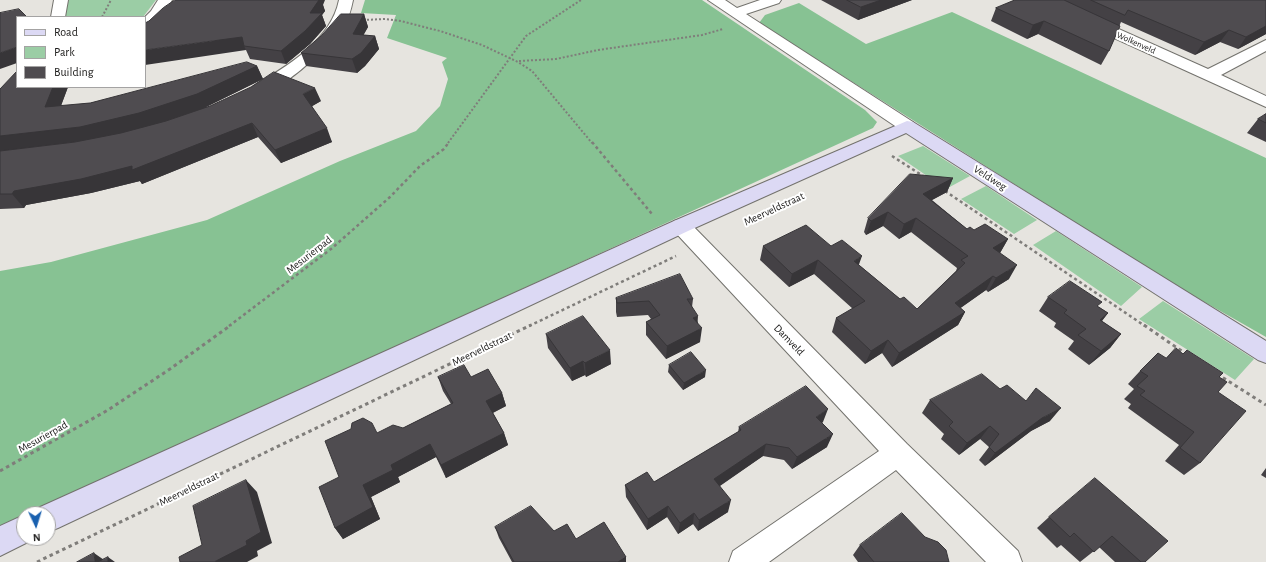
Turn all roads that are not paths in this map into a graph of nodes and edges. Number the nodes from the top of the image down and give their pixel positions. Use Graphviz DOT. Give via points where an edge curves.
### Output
graph roads {
  1 [pos="61,0"];
  2 [pos="165,0"];
  3 [pos="346,0"];
  4 [pos="715,0"];
  5 [pos="774,0"];
  6 [pos="1042,0"];
  7 [pos="58,16"];
  8 [pos="741,17"];
  9 [pos="146,23"];
  10 [pos="1266,45"];
  11 [pos="1209,75"];
  12 [pos="246,97"];
  13 [pos="1266,102"];
  14 [pos="907,126"];
  15 [pos="674,229"];
  16 [pos="1266,353"];
  17 [pos="898,454"];
  18 [pos="56,514"];
  19 [pos="16,533"];
  20 [pos="0,540"];
  21 [pos="744,562"];
  22 [pos="1007,562"];
  1 -- 7 [label="street"];
  2 -- 9 [label="street" via="157,14"];
  3 -- 12 [label="street" via="341,22 301,62"];
  4 -- 8 [label="street, Veldweg"];
  5 -- 8 [label="street"];
  6 -- 11 [label="street, Wolkenveld"];
  8 -- 14 [label="street, Veldweg"];
  10 -- 11 [label="street"];
  11 -- 13 [label="street, Wolkenveld"];
  14 -- 15 [label="street, Meerveldstraat"];
  14 -- 16 [label="street, Veldweg"];
  15 -- 17 [label="street, Damveld" via="699,245"];
  15 -- 18 [label="street, Meerveldstraat"];
  17 -- 21 [label="street"];
  17 -- 22 [label="street, Damveld"];
  19 -- 20 [label="street"];
}
